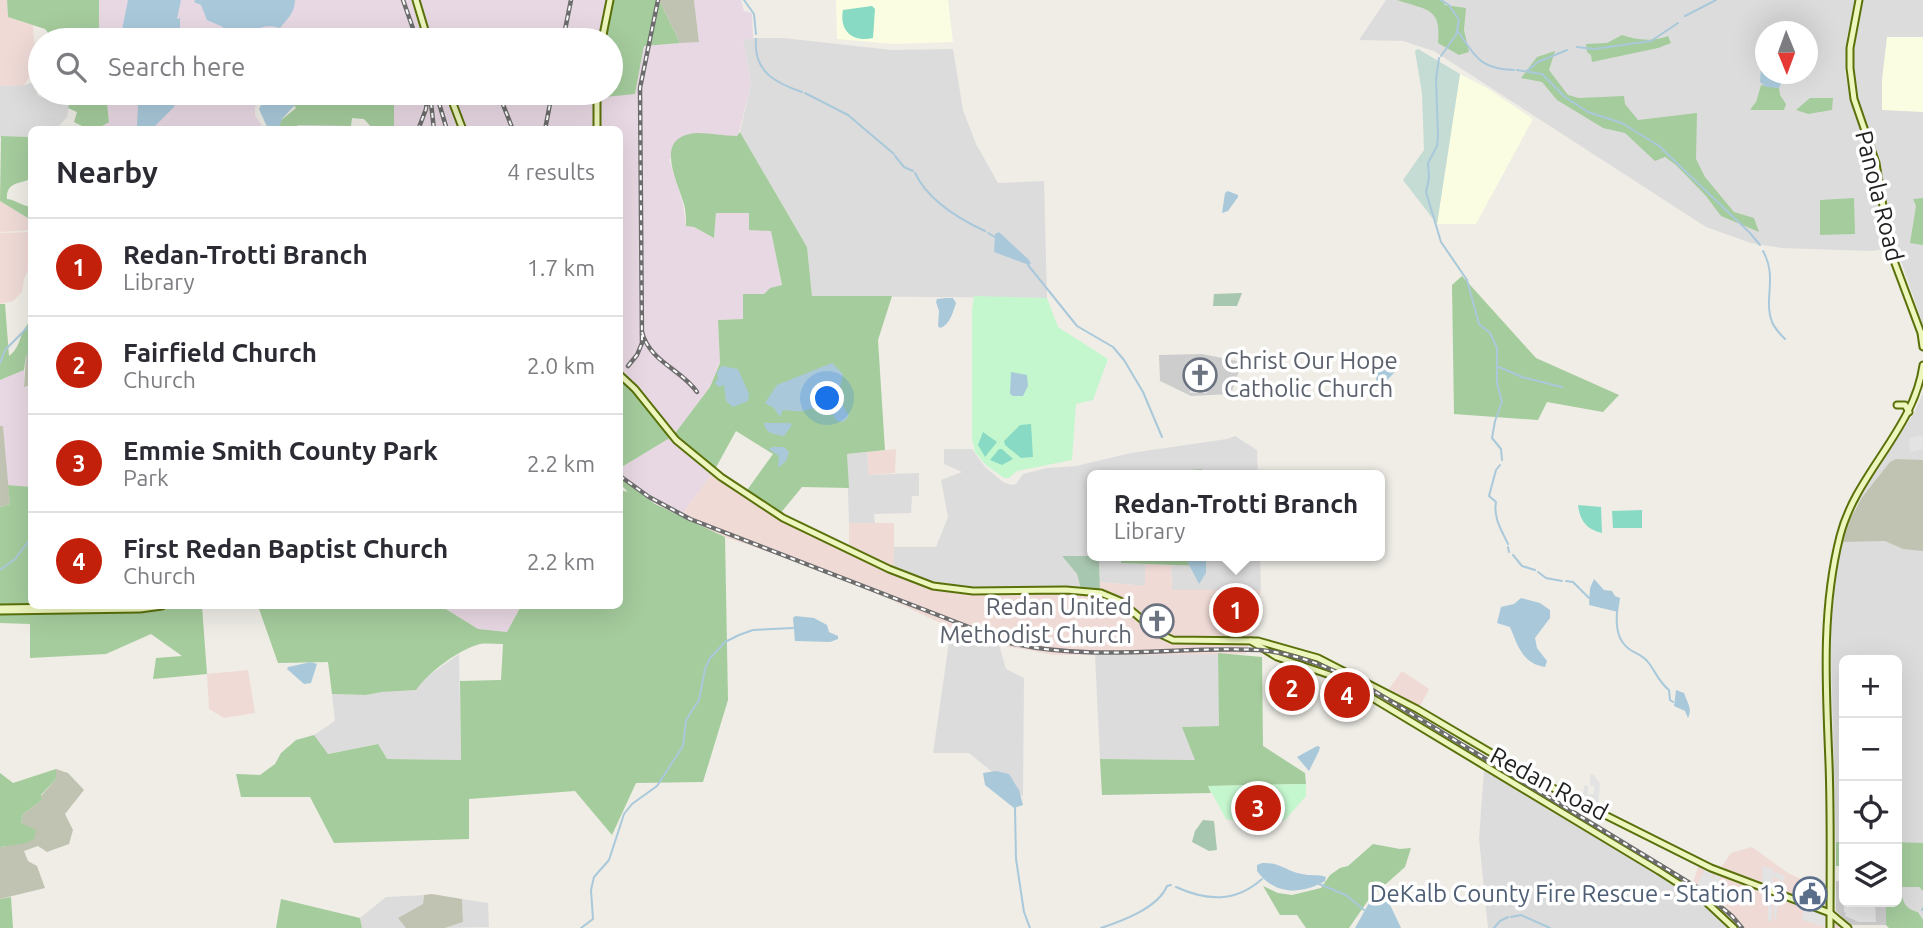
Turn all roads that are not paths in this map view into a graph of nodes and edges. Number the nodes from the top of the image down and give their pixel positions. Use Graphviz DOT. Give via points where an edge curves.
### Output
graph roads {
  1 [pos="416,0"];
  2 [pos="610,0"];
  3 [pos="1859,0"];
  4 [pos="424,28"];
  5 [pos="605,28"];
  6 [pos="454,105"];
  7 [pos="597,105"];
  8 [pos="461,126"];
  9 [pos="597,126"];
  10 [pos="1923,347"];
  11 [pos="1923,366"];
  12 [pos="623,378"];
  13 [pos="1897,405"];
  14 [pos="1909,412"];
  15 [pos="34,609"];
  16 [pos="50,609"];
  17 [pos="0,610"];
  18 [pos="1251,641"];
  19 [pos="1830,893"];
  20 [pos="1813,906"];
  21 [pos="1830,913"];
  22 [pos="1848,927"];
  23 [pos="1734,928"];
  24 [pos="1833,928"];
  1 -- 4 [label="main road"];
  2 -- 5 [label="main road"];
  3 -- 10 [label="main road, Panola Road" via="1850,48 1854,100 1876,163 1890,250"];
  6 -- 8 [label="main road"];
  7 -- 9 [label="main road"];
  11 -- 14 [label="main road"];
  12 -- 18 [label="main road, Redan Road" via="676,440 721,477 783,518 890,569 933,586 973,591 1101,593 1120,601 1173,640"];
  13 -- 14 [label="main road" via="1905,405"];
  14 -- 19 [label="main road" via="1851,504 1830,579 1825,641"];
  15 -- 17 [label="main road"];
  16 -- 17 [label="main road"];
  18 -- 20 [label="main road, Redan Road" via="1334,664 1592,808 1712,868"];
  18 -- 23 [label="main road" via="1374,699 1659,871"];
  19 -- 20 [label="main road" via="1826,905"];
  19 -- 21 [label="main road"];
  20 -- 21 [label="main road, Redan Road"];
  21 -- 22 [label="main road, Redan Road"];
  21 -- 24 [label="main road"];
  22 -- 24 [label="main road"];
}
